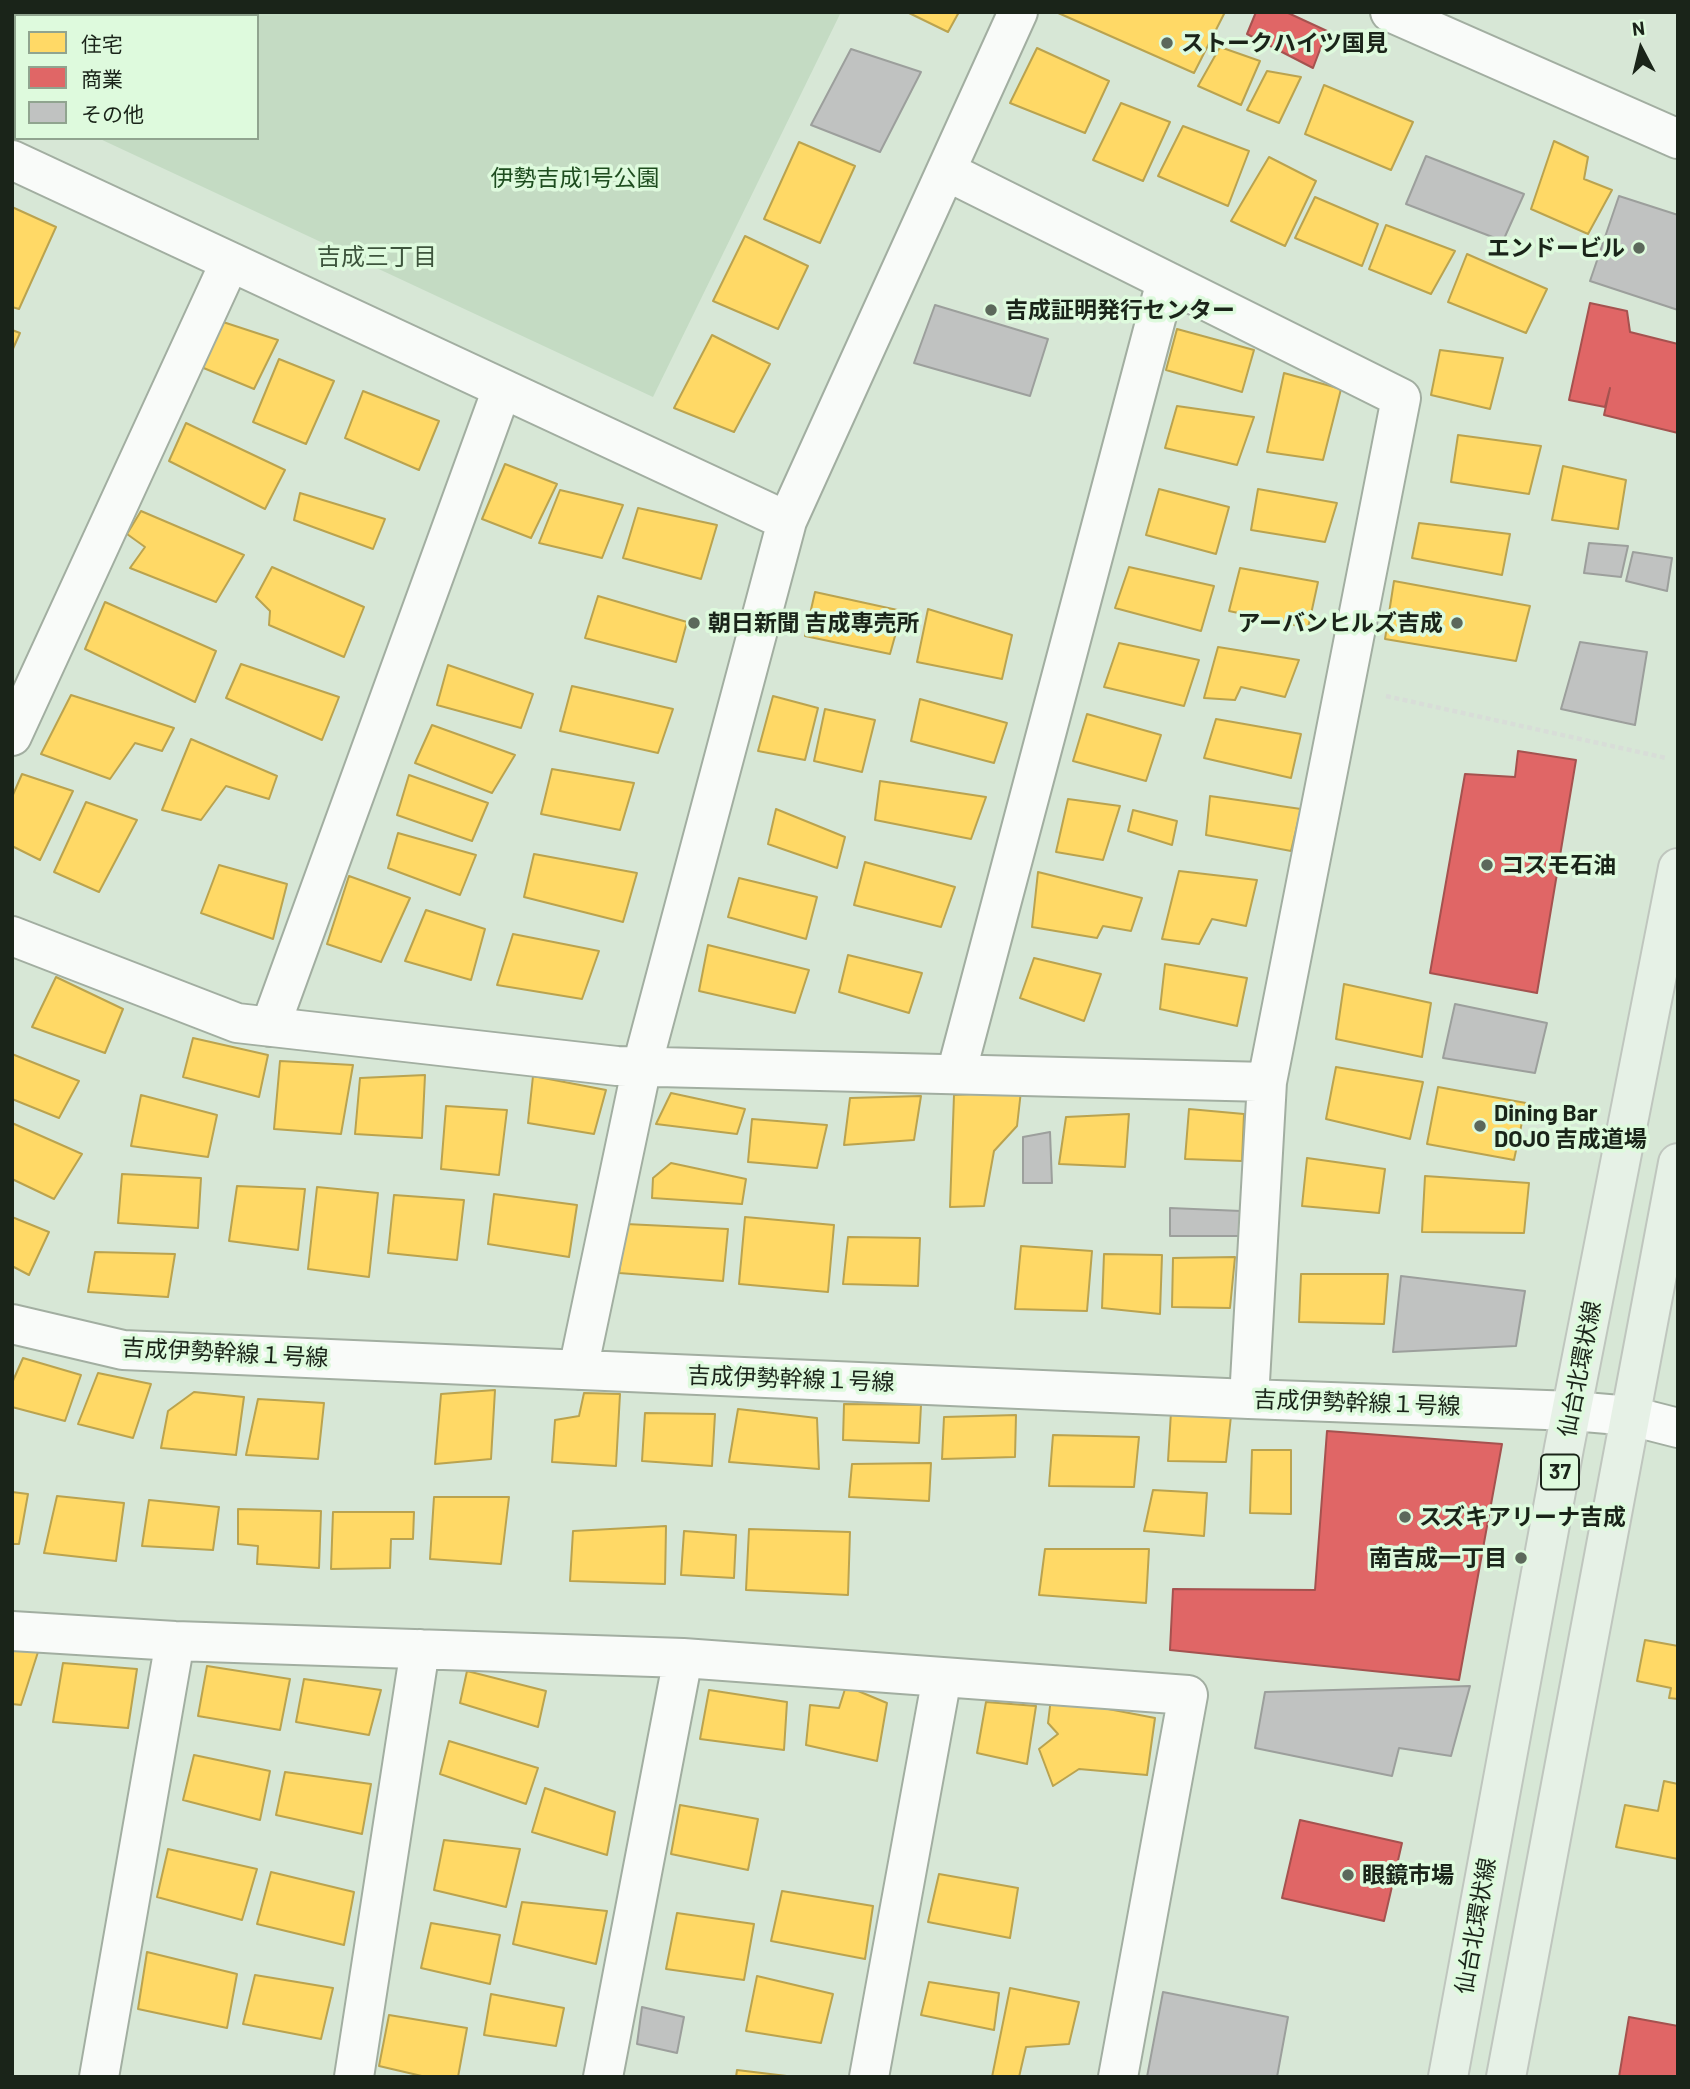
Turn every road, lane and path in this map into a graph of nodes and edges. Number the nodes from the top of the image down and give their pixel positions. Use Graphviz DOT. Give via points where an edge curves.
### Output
graph roads {
  1 [pos="1018,12"];
  2 [pos="1391,12"];
  3 [pos="1678,139"];
  4 [pos="12,160"];
  5 [pos="946,171"];
  6 [pos="230,262"];
  7 [pos="1166,281"];
  8 [pos="502,389"];
  9 [pos="788,521"];
  10 [pos="1345,687"];
  11 [pos="12,736"];
  12 [pos="1666,758"];
  13 [pos="1678,868"];
  14 [pos="12,936"];
  15 [pos="270,1027"];
  16 [pos="642,1066"];
  17 [pos="956,1074"];
  18 [pos="1267,1082"];
  19 [pos="1678,1163"];
  20 [pos="12,1324"];
  21 [pos="578,1370"];
  22 [pos="1249,1399"];
  23 [pos="1573,1411"];
  24 [pos="1631,1416"];
  25 [pos="1678,1428"];
  26 [pos="12,1631"];
  27 [pos="175,1641"];
  28 [pos="420,1649"];
  29 [pos="683,1658"];
  30 [pos="942,1677"];
  31 [pos="99,2077"];
  32 [pos="354,2077"];
  33 [pos="603,2077"];
  34 [pos="869,2077"];
  35 [pos="1118,2077"];
  36 [pos="1448,2077"];
  37 [pos="1506,2077"];
  1 -- 5 [label="street"];
  2 -- 3 [label="street"];
  4 -- 6 [label="street"];
  5 -- 7 [label="street"];
  5 -- 9 [label="street"];
  6 -- 8 [label="street"];
  6 -- 11 [label="street"];
  7 -- 10 [label="street" via="1401,398"];
  7 -- 17 [label="street"];
  8 -- 9 [label="street"];
  8 -- 15 [label="street"];
  9 -- 16 [label="street"];
  10 -- 12 [label="path"];
  10 -- 18 [label="street"];
  13 -- 23 [label="main road, 仙台北環状線 / 37"];
  14 -- 15 [label="street" via="237,1023"];
  15 -- 16 [label="street"];
  16 -- 17 [label="street"];
  16 -- 21 [label="street"];
  17 -- 18 [label="street"];
  18 -- 22 [label="street"];
  19 -- 24 [label="main road"];
  20 -- 21 [label="street, 吉成伊勢幹線１号線" via="123,1350"];
  21 -- 22 [label="street, 吉成伊勢幹線１号線"];
  22 -- 23 [label="street, 吉成伊勢幹線１号線"];
  23 -- 24 [label="street, 吉成伊勢幹線１号線"];
  23 -- 36 [label="main road, 仙台北環状線 / 37"];
  24 -- 25 [label="street, 吉成伊勢幹線１号線"];
  24 -- 37 [label="main road"];
  26 -- 27 [label="street"];
  27 -- 28 [label="street"];
  27 -- 31 [label="street"];
  28 -- 29 [label="street"];
  28 -- 32 [label="street"];
  29 -- 30 [label="street"];
  29 -- 33 [label="street"];
  30 -- 34 [label="street"];
  30 -- 35 [label="street" via="1188,1695"];
}
